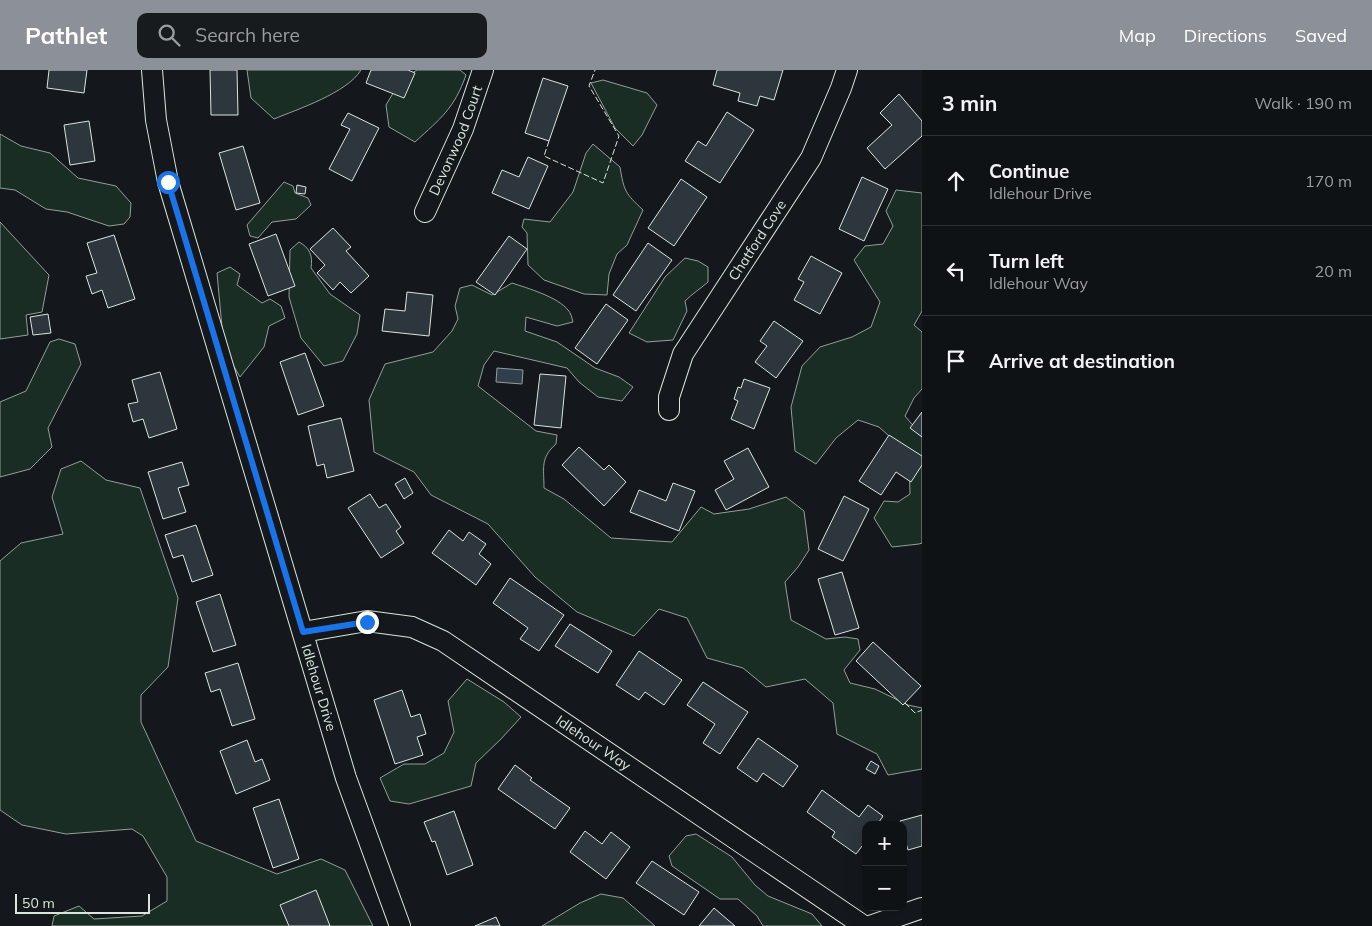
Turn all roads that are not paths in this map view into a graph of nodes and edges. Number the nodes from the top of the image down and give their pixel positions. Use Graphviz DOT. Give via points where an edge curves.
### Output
graph roads {
  1 [pos="152,70"];
  2 [pos="483,70"];
  3 [pos="847,70"];
  4 [pos="426,212"];
  5 [pos="669,410"];
  6 [pos="303,632"];
  7 [pos="922,908"];
  8 [pos="400,926"];
  9 [pos="864,926"];
  10 [pos="870,926"];
  1 -- 6 [label="street, Idlehour Drive" via="156,120 168,182"];
  2 -- 4 [label="street, Devonwood Court" via="463,129"];
  3 -- 5 [label="street, Chatford Cove" via="810,158 683,354 669,397"];
  6 -- 8 [label="street, Idlehour Drive" via="346,778"];
  6 -- 9 [label="street, Idlehour Way" via="367,622 412,627 443,641"];
  7 -- 10 [label="street"];
}
